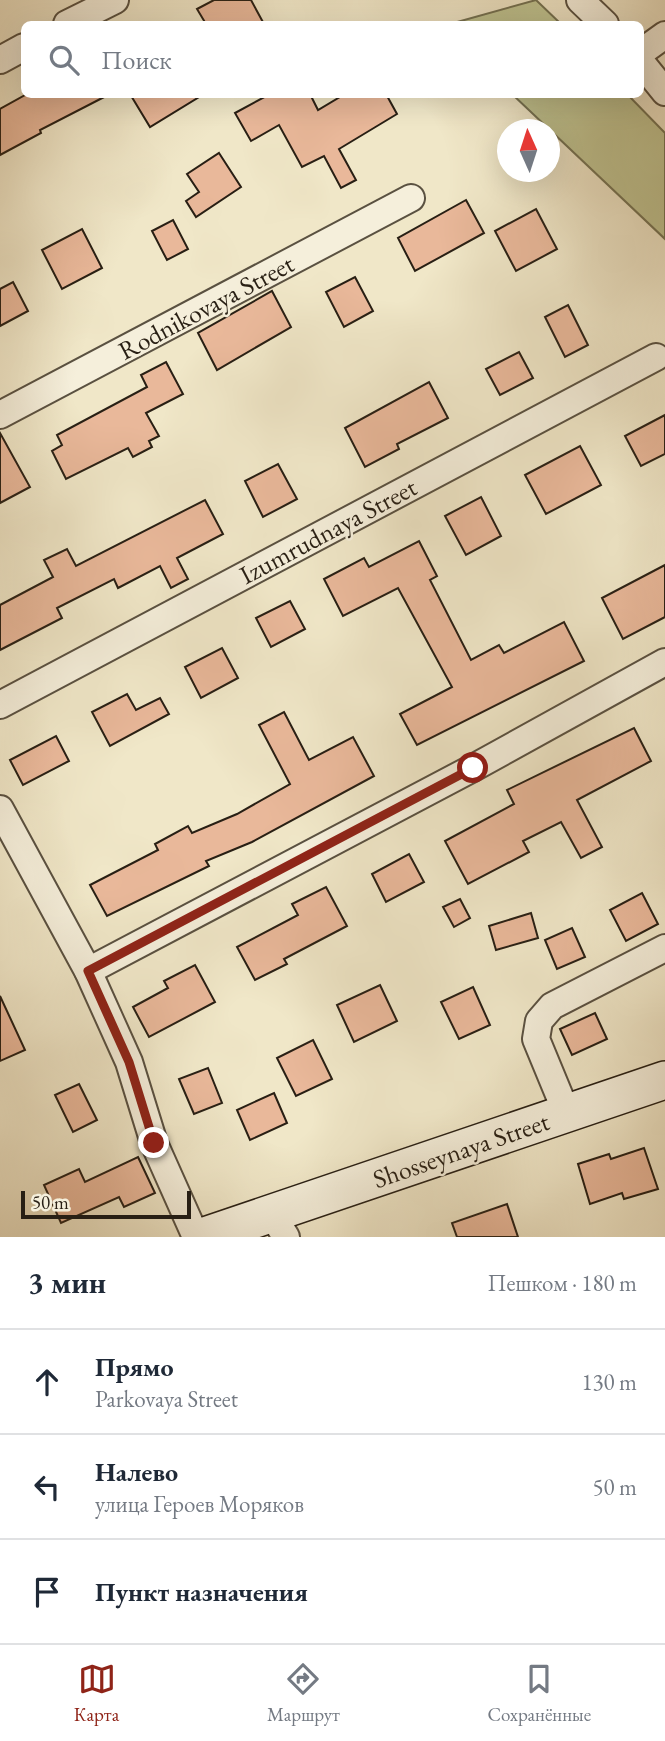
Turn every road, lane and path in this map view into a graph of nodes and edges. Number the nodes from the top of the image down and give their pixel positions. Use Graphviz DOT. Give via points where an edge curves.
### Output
graph roads {
  1 [pos="116,0"];
  2 [pos="580,0"];
  3 [pos="73,21"];
  4 [pos="602,21"];
  5 [pos="665,35"];
  6 [pos="21,49"];
  7 [pos="644,50"];
  8 [pos="0,60"];
  9 [pos="644,66"];
  10 [pos="665,92"];
  11 [pos="411,198"];
  12 [pos="656,357"];
  13 [pos="0,415"];
  14 [pos="665,662"];
  15 [pos="0,705"];
  16 [pos="0,809"];
  17 [pos="665,948"];
  18 [pos="88,971"];
  19 [pos="665,1080"];
  20 [pos="567,1114"];
  21 [pos="279,1225"];
  22 [pos="196,1237"];
  23 [pos="202,1237"];
  1 -- 3 [label="street"];
  2 -- 4 [label="street"];
  5 -- 7 [label="street"];
  6 -- 8 [label="street"];
  9 -- 10 [label="street"];
  11 -- 13 [label="street, Rodnikovaya Street"];
  12 -- 15 [label="street, Izumrudnaya Street"];
  14 -- 18 [label="street"];
  16 -- 18 [label="street"];
  17 -- 20 [label="street, Shosseynaya Street" via="552,1006 539,1021 537,1039"];
  18 -- 22 [label="street" via="129,1062 154,1143"];
  19 -- 20 [label="main road"];
  20 -- 21 [label="main road, Shosseynaya Street"];
  21 -- 23 [label="main road, Shosseynaya Street"];
}
